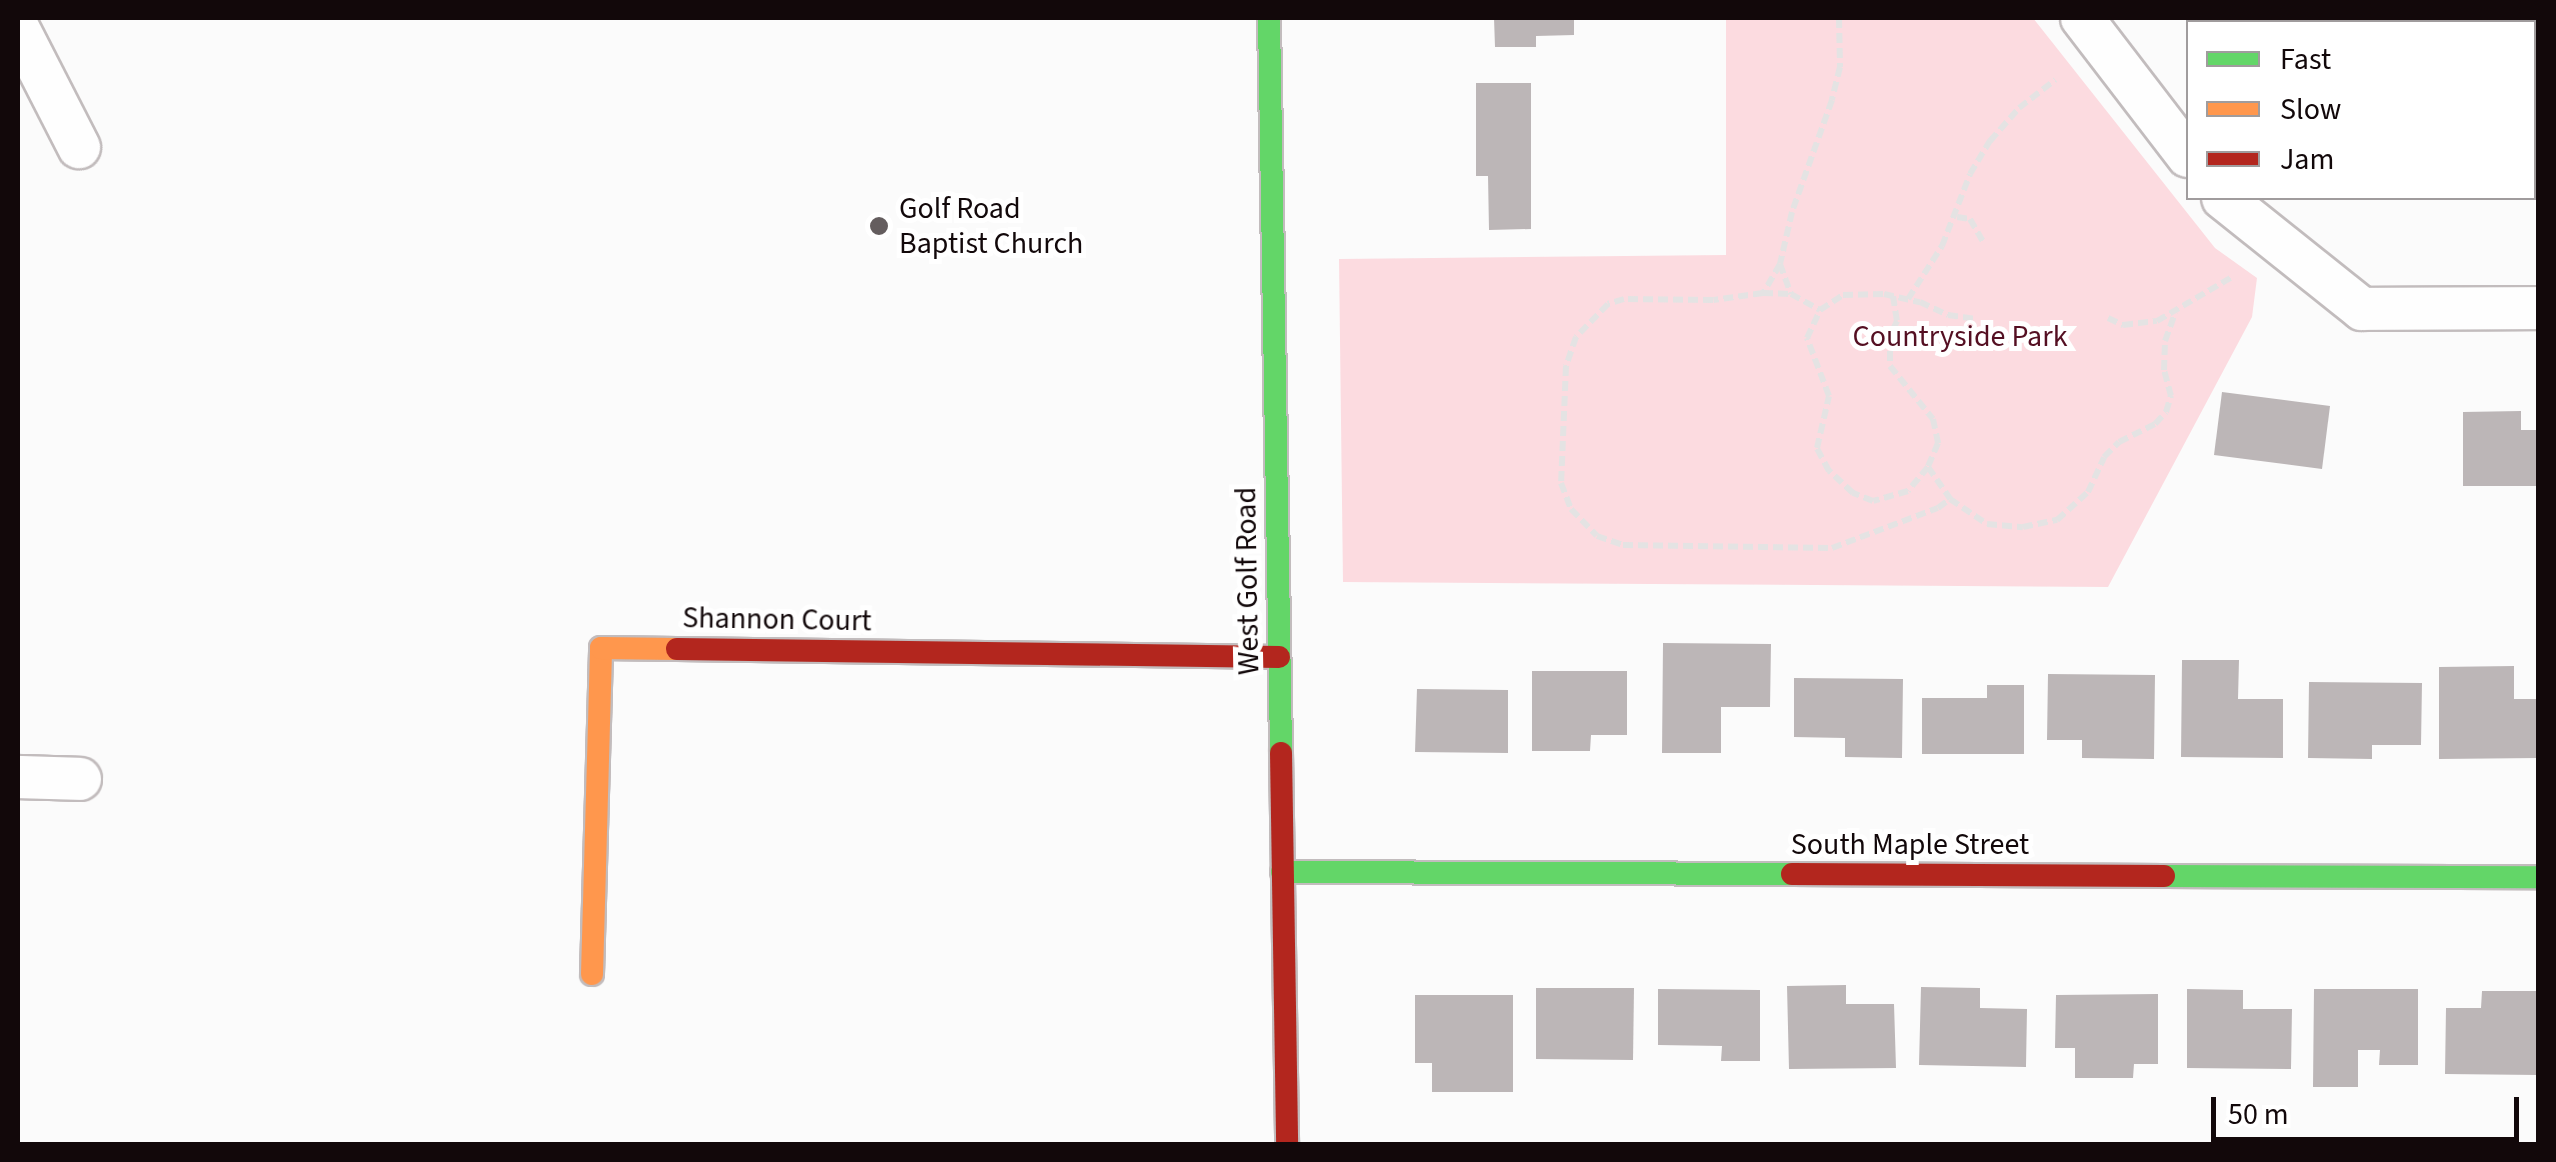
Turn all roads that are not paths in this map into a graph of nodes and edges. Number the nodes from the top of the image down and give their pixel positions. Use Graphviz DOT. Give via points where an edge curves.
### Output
graph roads {
  1 [pos="1269,18"];
  2 [pos="2082,18"];
  3 [pos="18,28"];
  4 [pos="78,147"];
  5 [pos="2186,153"];
  6 [pos="2225,200"];
  7 [pos="2538,308"];
  8 [pos="1279,657"];
  9 [pos="18,776"];
  10 [pos="80,778"];
  11 [pos="1282,872"];
  12 [pos="2538,877"];
  13 [pos="592,974"];
  14 [pos="1286,1144"];
  1 -- 8 [label="street, West Golf Road"];
  2 -- 5 [label="street"];
  3 -- 4 [label="street"];
  6 -- 7 [label="street" via="2362,309"];
  8 -- 11 [label="street, West Golf Road"];
  8 -- 13 [label="street, Shannon Court" via="601,648"];
  9 -- 10 [label="street"];
  11 -- 12 [label="street, South Maple Street"];
  11 -- 14 [label="street, West Golf Road"];
}
